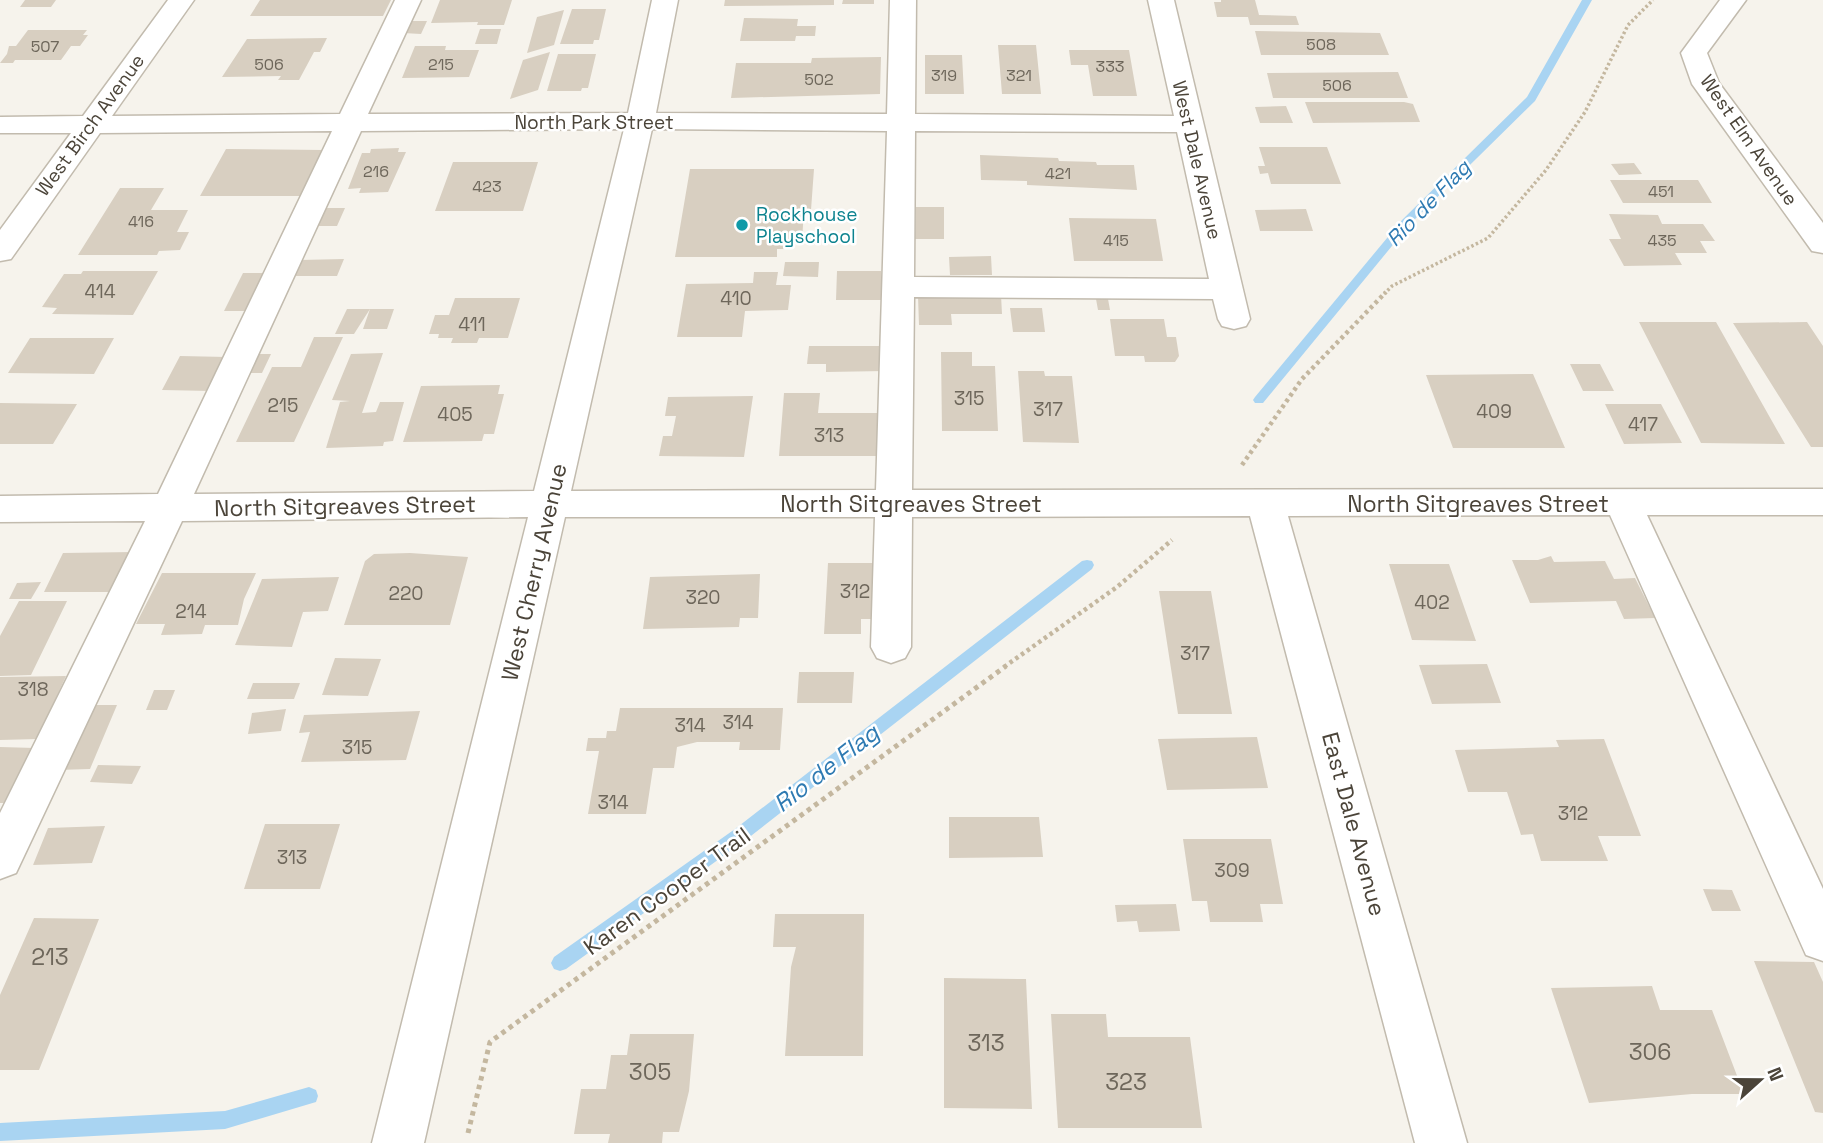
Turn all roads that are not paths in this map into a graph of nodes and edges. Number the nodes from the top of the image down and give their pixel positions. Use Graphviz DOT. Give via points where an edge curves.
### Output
graph roads {
  1 [pos="181,0"];
  2 [pos="408,0"];
  3 [pos="665,0"];
  4 [pos="903,0"];
  5 [pos="1161,0"];
  6 [pos="1733,0"];
  7 [pos="640,121"];
  8 [pos="901,122"];
  9 [pos="350,123"];
  10 [pos="1188,124"];
  11 [pos="0,125"];
  12 [pos="88,125"];
  13 [pos="1823,244"];
  14 [pos="0,251"];
  15 [pos="898,288"];
  16 [pos="1823,502"];
  17 [pos="1623,503"];
  18 [pos="550,504"];
  19 [pos="894,504"];
  20 [pos="1266,505"];
  21 [pos="170,508"];
  22 [pos="0,509"];
  23 [pos="891,647"];
  24 [pos="0,859"];
  25 [pos="1823,940"];
  26 [pos="398,1143"];
  27 [pos="1441,1143"];
  1 -- 12 [label="street, West Birch Avenue"];
  2 -- 9 [label="street"];
  3 -- 7 [label="street, West Cherry Avenue"];
  4 -- 8 [label="street"];
  5 -- 10 [label="street, West Dale Avenue"];
  6 -- 13 [label="street, West Elm Avenue" via="1694,53 1706,84"];
  7 -- 8 [label="street, North Park Street"];
  7 -- 9 [label="street, North Park Street"];
  7 -- 18 [label="street, West Cherry Avenue"];
  8 -- 10 [label="street, North Park Street"];
  8 -- 15 [label="street"];
  9 -- 12 [label="street, North Park Street"];
  9 -- 21 [label="street"];
  10 -- 15 [label="street, West Dale Avenue" via="1230,304"];
  11 -- 12 [label="street, North Park Street"];
  12 -- 14 [label="street, West Birch Avenue"];
  15 -- 19 [label="street"];
  16 -- 17 [label="street, North Sitgreaves Street"];
  17 -- 20 [label="street, North Sitgreaves Street"];
  17 -- 25 [label="street"];
  18 -- 19 [label="street, North Sitgreaves Street"];
  18 -- 21 [label="street, North Sitgreaves Street"];
  18 -- 26 [label="street, West Cherry Avenue"];
  19 -- 20 [label="street, North Sitgreaves Street"];
  19 -- 23 [label="street"];
  20 -- 27 [label="street, East Dale Avenue"];
  21 -- 22 [label="street, North Sitgreaves Street"];
  21 -- 24 [label="street"];
}
